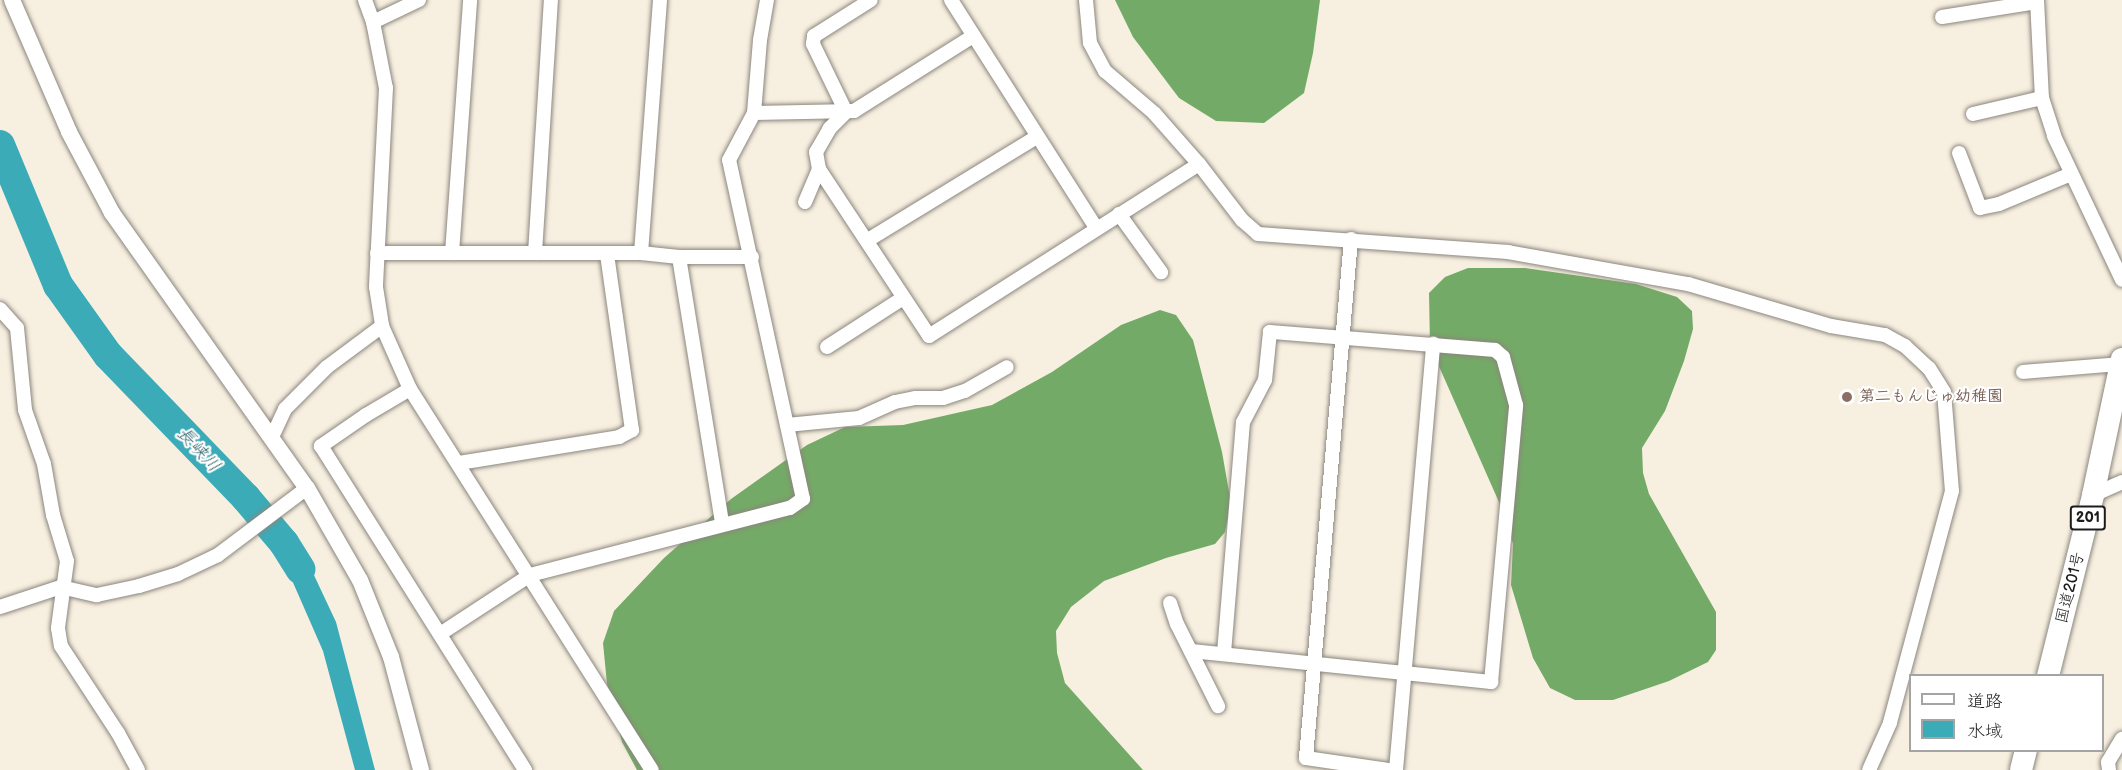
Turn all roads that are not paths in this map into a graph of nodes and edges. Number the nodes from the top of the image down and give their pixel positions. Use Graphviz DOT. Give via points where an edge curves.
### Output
graph roads {
  1 [pos="12,0"];
  2 [pos="364,0"];
  3 [pos="419,0"];
  4 [pos="470,0"];
  5 [pos="551,0"];
  6 [pos="660,0"];
  7 [pos="767,0"];
  8 [pos="871,0"];
  9 [pos="951,0"];
  10 [pos="1086,0"];
  11 [pos="2037,1"];
  12 [pos="1942,17"];
  13 [pos="373,22"];
  14 [pos="973,36"];
  15 [pos="2042,98"];
  16 [pos="846,112"];
  17 [pos="754,113"];
  18 [pos="1973,114"];
  19 [pos="1036,137"];
  20 [pos="1959,153"];
  21 [pos="1199,165"];
  22 [pos="819,170"];
  23 [pos="2071,174"];
  24 [pos="804,202"];
  25 [pos="1119,214"];
  26 [pos="1096,228"];
  27 [pos="1351,239"];
  28 [pos="868,240"];
  29 [pos="535,252"];
  30 [pos="377,253"];
  31 [pos="452,253"];
  32 [pos="641,253"];
  33 [pos="607,254"];
  34 [pos="679,257"];
  35 [pos="752,257"];
  36 [pos="1161,272"];
  37 [pos="2122,280"];
  38 [pos="903,298"];
  39 [pos="0,309"];
  40 [pos="382,326"];
  41 [pos="1342,337"];
  42 [pos="1433,345"];
  43 [pos="827,347"];
  44 [pos="2121,362"];
  45 [pos="1007,367"];
  46 [pos="2023,372"];
  47 [pos="410,389"];
  48 [pos="787,425"];
  49 [pos="272,437"];
  50 [pos="459,463"];
  51 [pos="2122,482"];
  52 [pos="308,488"];
  53 [pos="2093,495"];
  54 [pos="722,523"];
  55 [pos="531,575"];
  56 [pos="61,587"];
  57 [pos="1170,603"];
  58 [pos="0,608"];
  59 [pos="440,634"];
  60 [pos="1191,651"];
  61 [pos="1224,653"];
  62 [pos="1314,663"];
  63 [pos="1404,674"];
  64 [pos="2048,674"];
  65 [pos="1218,706"];
  66 [pos="2122,739"];
  67 [pos="2026,752"];
  68 [pos="138,770"];
  69 [pos="421,770"];
  70 [pos="525,770"];
  71 [pos="652,770"];
  72 [pos="1388,770"];
  73 [pos="1396,770"];
  74 [pos="1869,770"];
  75 [pos="2021,770"];
  76 [pos="2109,770"];
  1 -- 49 [label="street" via="69,132 112,213"];
  2 -- 13 [label="street"];
  3 -- 13 [label="street"];
  4 -- 31 [label="street"];
  5 -- 29 [label="street"];
  6 -- 32 [label="street"];
  7 -- 17 [label="street"];
  8 -- 16 [label="street" via="814,36 813,44"];
  9 -- 14 [label="street"];
  10 -- 21 [label="street" via="1090,43 1105,71 1154,113"];
  11 -- 12 [label="street"];
  11 -- 15 [label="street"];
  13 -- 30 [label="street" via="386,88"];
  14 -- 16 [label="street" via="854,111"];
  14 -- 19 [label="street"];
  15 -- 18 [label="street"];
  15 -- 23 [label="street"];
  16 -- 17 [label="street"];
  16 -- 22 [label="street" via="830,128 816,152"];
  17 -- 35 [label="street" via="729,160"];
  19 -- 26 [label="street"];
  19 -- 28 [label="street"];
  20 -- 23 [label="street" via="1980,208"];
  21 -- 25 [label="street"];
  21 -- 27 [label="street" via="1242,220 1258,234"];
  22 -- 24 [label="street"];
  22 -- 28 [label="street"];
  23 -- 37 [label="street"];
  25 -- 26 [label="street"];
  25 -- 36 [label="street"];
  26 -- 38 [label="street" via="929,336"];
  27 -- 41 [label="street"];
  27 -- 74 [label="street" via="1508,252 1688,284 1831,326 1885,335 1905,346 1929,368 1944,392 1952,491 1890,723"];
  28 -- 38 [label="street"];
  29 -- 31 [label="street"];
  29 -- 33 [label="street"];
  30 -- 31 [label="street"];
  30 -- 40 [label="street" via="376,287"];
  32 -- 33 [label="street"];
  32 -- 34 [label="street"];
  33 -- 50 [label="street" via="632,430 619,437"];
  34 -- 35 [label="street"];
  34 -- 54 [label="street"];
  35 -- 48 [label="street"];
  38 -- 43 [label="street"];
  39 -- 56 [label="street" via="17,328 24,410 44,464 53,515 67,561"];
  40 -- 47 [label="street"];
  40 -- 49 [label="street" via="327,367 285,409"];
  41 -- 42 [label="street"];
  41 -- 61 [label="street" via="1270,332 1265,380 1243,422"];
  41 -- 62 [label="street"];
  42 -- 63 [label="street"];
  42 -- 63 [label="street" via="1495,350 1503,357 1516,405 1513,440 1491,682"];
  44 -- 46 [label="street"];
  44 -- 53 [label="highway, 国道201号 / 201"];
  45 -- 48 [label="street" via="944,398 895,402 859,418"];
  47 -- 50 [label="street"];
  47 -- 59 [label="street" via="321,446"];
  48 -- 54 [label="street" via="803,500 790,508"];
  49 -- 52 [label="street"];
  50 -- 55 [label="street"];
  51 -- 53 [label="street"];
  52 -- 56 [label="street" via="218,555 178,574 97,595"];
  52 -- 69 [label="street" via="360,580 392,657"];
  53 -- 64 [label="highway, 国道201号 / 201"];
  54 -- 55 [label="street"];
  55 -- 59 [label="street"];
  55 -- 71 [label="street"];
  56 -- 58 [label="street"];
  56 -- 68 [label="street" via="57,628 61,646"];
  57 -- 60 [label="street"];
  59 -- 70 [label="street"];
  60 -- 61 [label="street"];
  60 -- 65 [label="street"];
  61 -- 62 [label="street"];
  62 -- 63 [label="street"];
  62 -- 72 [label="street" via="1306,758"];
  63 -- 73 [label="street"];
  66 -- 76 [label="street" via="2108,762"];
  67 -- 75 [label="highway"];
}
